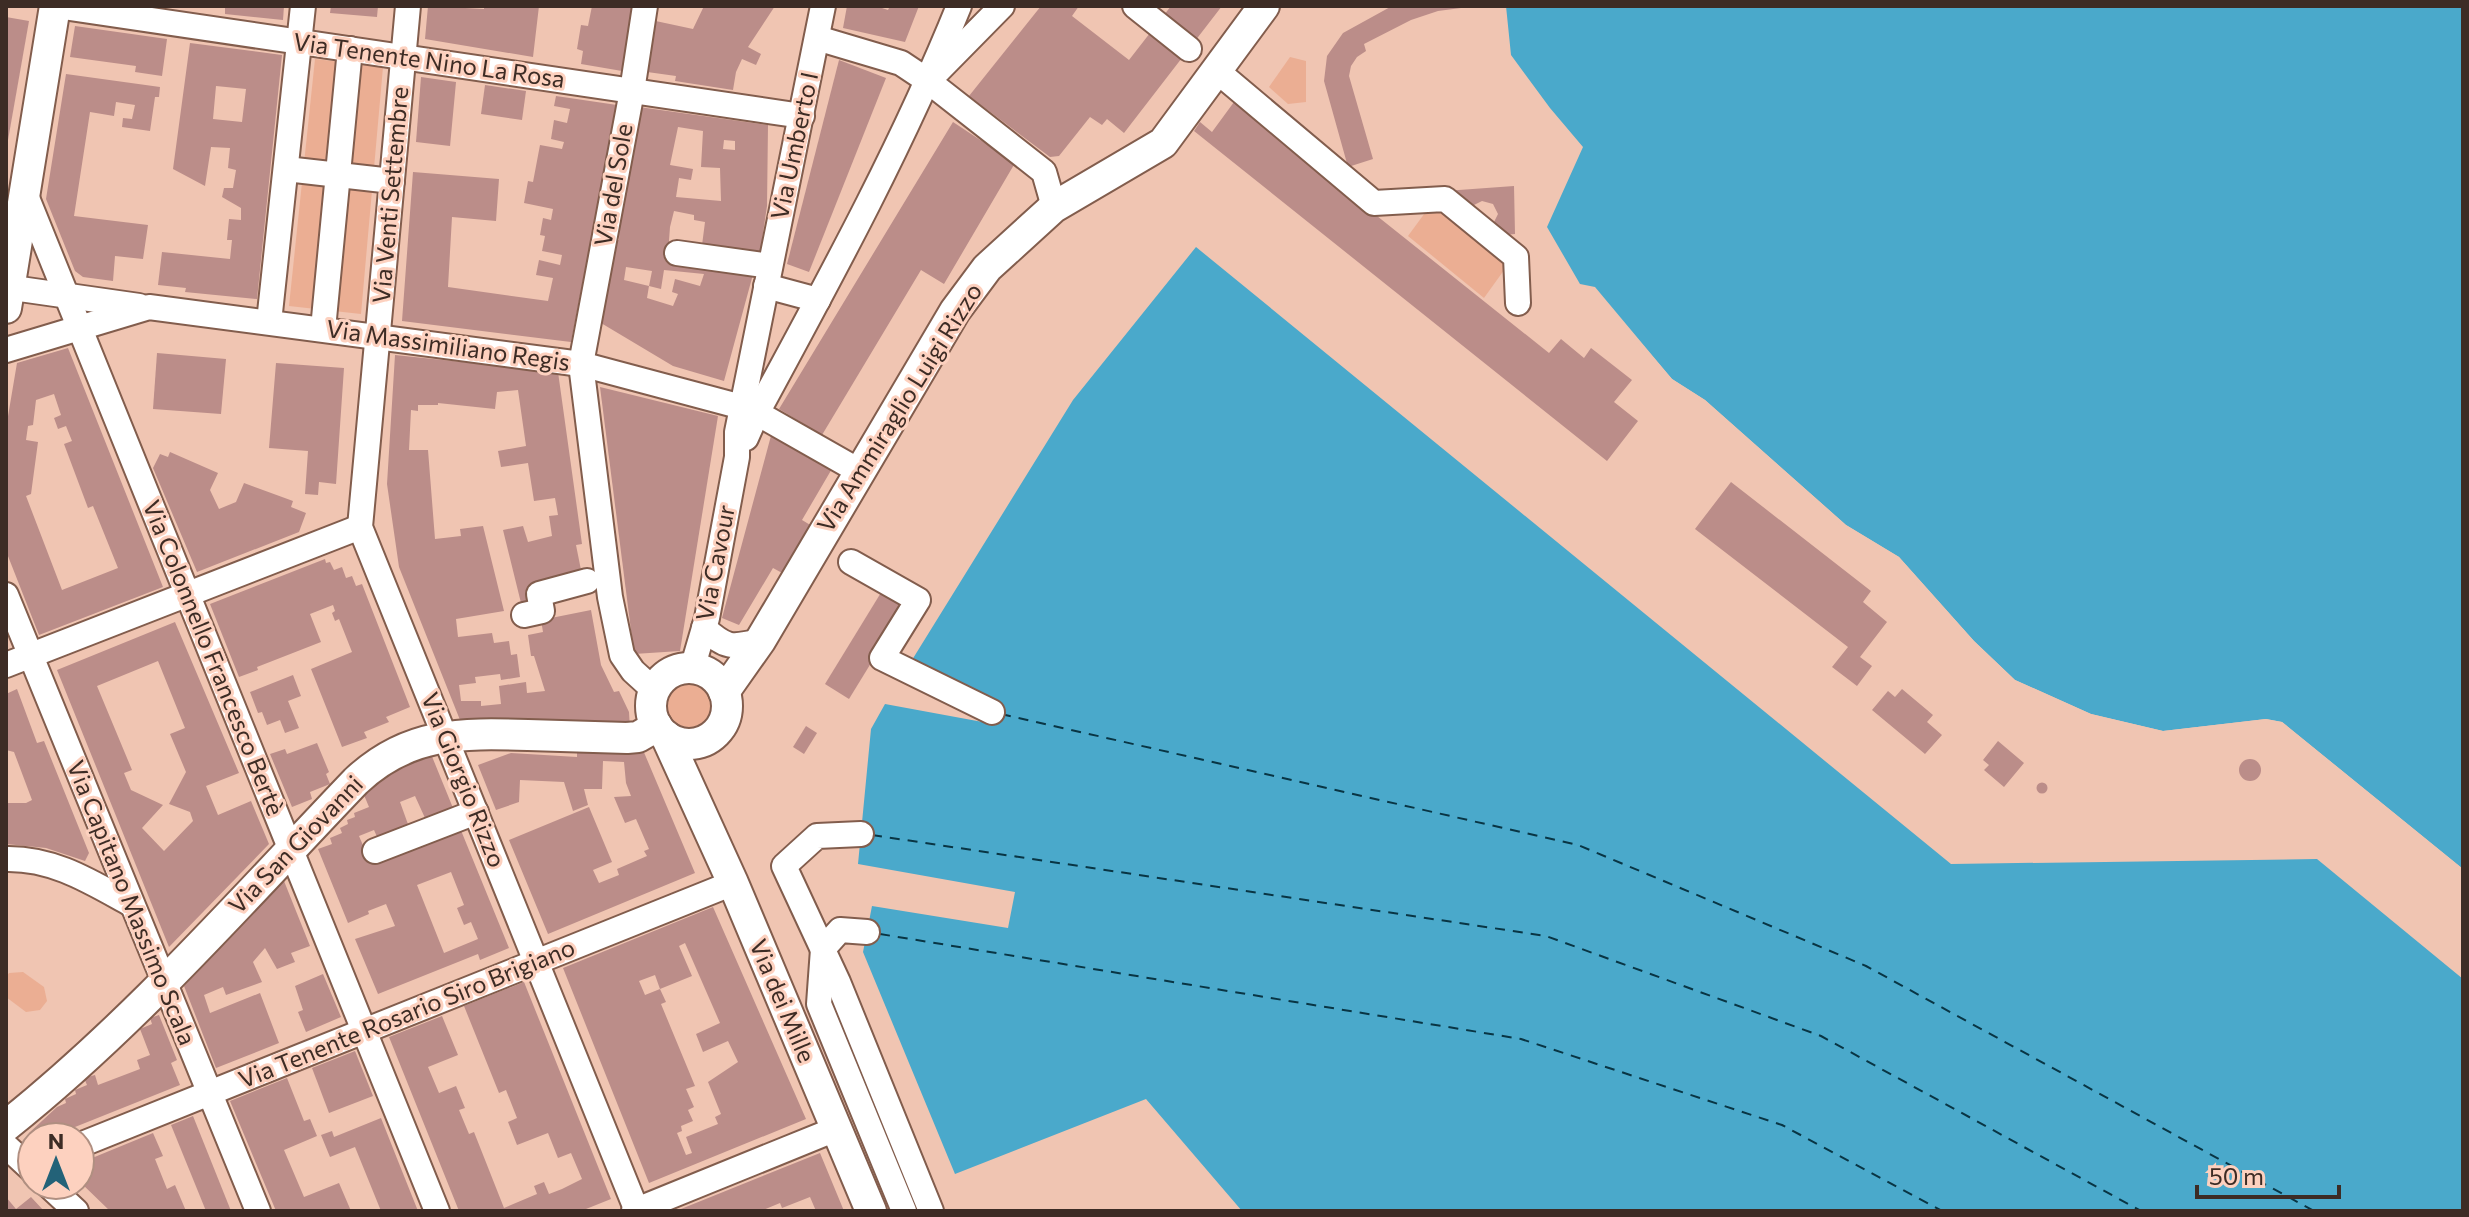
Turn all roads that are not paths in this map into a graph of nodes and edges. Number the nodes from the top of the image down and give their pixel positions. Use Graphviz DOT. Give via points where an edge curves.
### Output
graph roads {
  1 [pos="55,6"];
  2 [pos="303,6"];
  3 [pos="408,6"];
  4 [pos="645,6"];
  5 [pos="823,6"];
  6 [pos="982,6"];
  7 [pos="1002,6"];
  8 [pos="1135,6"];
  9 [pos="1264,6"];
  10 [pos="960,9"];
  11 [pos="976,31"];
  12 [pos="817,38"];
  13 [pos="300,42"];
  14 [pos="350,49"];
  15 [pos="1189,49"];
  16 [pos="404,57"];
  17 [pos="1217,71"];
  18 [pos="928,81"];
  19 [pos="632,91"];
  20 [pos="802,116"];
  21 [pos="286,169"];
  22 [pos="338,175"];
  23 [pos="392,181"];
  24 [pos="25,193"];
  25 [pos="1054,207"];
  26 [pos="677,253"];
  27 [pos="768,276"];
  28 [pos="7,294"];
  29 [pos="67,295"];
  30 [pos="818,300"];
  31 [pos="1518,303"];
  32 [pos="149,307"];
  33 [pos="269,322"];
  34 [pos="80,328"];
  35 [pos="323,329"];
  36 [pos="378,336"];
  37 [pos="6,350"];
  38 [pos="581,364"];
  39 [pos="750,410"];
  40 [pos="859,471"];
  41 [pos="360,527"];
  42 [pos="851,562"];
  43 [pos="587,581"];
  44 [pos="6,595"];
  45 [pos="188,595"];
  46 [pos="524,615"];
  47 [pos="704,628"];
  48 [pos="760,641"];
  49 [pos="29,656"];
  50 [pos="6,665"];
  51 [pos="692,669"];
  52 [pos="655,691"];
  53 [pos="724,692"];
  54 [pos="992,712"];
  55 [pos="662,731"];
  56 [pos="445,736"];
  57 [pos="700,742"];
  58 [pos="692,792"];
  59 [pos="476,812"];
  60 [pos="861,834"];
  61 [pos="291,849"];
  62 [pos="375,851"];
  63 [pos="6,859"];
  64 [pos="733,883"];
  65 [pos="131,904"];
  66 [pos="867,932"];
  67 [pos="823,949"];
  68 [pos="537,961"];
  69 [pos="163,982"];
  70 [pos="364,1031"];
  71 [pos="209,1093"];
  72 [pos="6,1126"];
  73 [pos="836,1129"];
  74 [pos="96,1139"];
  75 [pos="258,1211"];
  76 [pos="437,1211"];
  77 [pos="636,1211"];
  78 [pos="871,1211"];
  79 [pos="904,1211"];
  80 [pos="931,1211"];
  1 -- 13 [label="street, Via Tenente Nino La Rosa"];
  1 -- 24 [label="main road"];
  2 -- 13 [label="street"];
  3 -- 16 [label="street, Via Venti Settembre"];
  4 -- 19 [label="street, Via del Sole"];
  5 -- 12 [label="street, Via Umberto I"];
  6 -- 10 [label="street" via="966,24"];
  7 -- 11 [label="street"];
  8 -- 15 [label="street"];
  9 -- 17 [label="main road"];
  10 -- 11 [label="street" via="959,24"];
  10 -- 18 [label="street"];
  11 -- 18 [label="street"];
  12 -- 18 [label="street" via="901,63"];
  12 -- 20 [label="street, Via Umberto I"];
  13 -- 14 [label="street, Via Tenente Nino La Rosa"];
  13 -- 21 [label="street"];
  14 -- 16 [label="street, Via Tenente Nino La Rosa"];
  14 -- 22 [label="street"];
  16 -- 19 [label="street, Via Tenente Nino La Rosa"];
  16 -- 23 [label="street, Via Venti Settembre"];
  17 -- 25 [label="main road, Via Ammiraglio Luigi Rizzo" via="1163,143"];
  17 -- 31 [label="street" via="1374,203 1445,199 1516,257"];
  18 -- 25 [label="street" via="1044,172"];
  18 -- 30 [label="street"];
  19 -- 20 [label="street, Via Tenente Nino La Rosa"];
  19 -- 38 [label="street, Via del Sole"];
  20 -- 27 [label="street, Via Umberto I"];
  21 -- 22 [label="street"];
  21 -- 33 [label="street"];
  22 -- 23 [label="street"];
  22 -- 35 [label="street"];
  23 -- 36 [label="street, Via Venti Settembre"];
  24 -- 28 [label="main road"];
  24 -- 29 [label="street, Via Colonnello Francesco Bertè"];
  25 -- 40 [label="main road, Via Ammiraglio Luigi Rizzo" via="987,268 955,311"];
  26 -- 27 [label="street"];
  27 -- 30 [label="street"];
  27 -- 39 [label="street, Via Umberto I"];
  28 -- 29 [label="street, Via Massimiliano Regis"];
  29 -- 32 [label="street, Via Massimiliano Regis"];
  29 -- 34 [label="street, Via Colonnello Francesco Bertè"];
  30 -- 39 [label="street"];
  32 -- 33 [label="street, Via Massimiliano Regis"];
  32 -- 34 [label="street, Via Massimiliano Regis"];
  33 -- 35 [label="street, Via Massimiliano Regis"];
  34 -- 37 [label="street, Via Massimiliano Regis"];
  34 -- 45 [label="street, Via Colonnello Francesco Bertè"];
  35 -- 36 [label="street, Via Massimiliano Regis"];
  36 -- 38 [label="street, Via Massimiliano Regis"];
  36 -- 41 [label="street, Via Giorgio Rizzo"];
  38 -- 39 [label="street, Via Massimiliano Regis"];
  38 -- 52 [label="street, Via del Sole" via="622,655"];
  39 -- 40 [label="street, Via Massimiliano Regis"];
  39 -- 47 [label="street, Via Cavour" via="737,432 737,457"];
  40 -- 48 [label="main road, Via Ammiraglio Luigi Rizzo"];
  41 -- 45 [label="street"];
  41 -- 56 [label="street, Via Giorgio Rizzo"];
  42 -- 54 [label="street" via="918,600 882,658"];
  43 -- 46 [label="street" via="539,594 542,611"];
  44 -- 49 [label="street, Via Capitano Massimo Scala"];
  45 -- 49 [label="street"];
  45 -- 61 [label="street, Via Colonnello Francesco Bertè"];
  47 -- 48 [label="street" via="734,647"];
  47 -- 51 [label="street, Via Cavour"];
  48 -- 53 [label="main road, Via Ammiraglio Luigi Rizzo"];
  49 -- 50 [label="street"];
  49 -- 65 [label="street, Via Capitano Massimo Scala"];
  51 -- 52 [label="main road" via="674,672"];
  51 -- 53 [label="main road" via="712,676"];
  52 -- 55 [label="main road, Via dei Mille" via="651,709"];
  53 -- 57 [label="main road" via="723,724"];
  55 -- 56 [label="main road, Via San Giovanni" via="627,738"];
  55 -- 57 [label="main road" via="677,742"];
  55 -- 58 [label="main road, Via dei Mille"];
  56 -- 59 [label="street, Via Giorgio Rizzo"];
  56 -- 61 [label="main road, Via San Giovanni" via="406,747 371,767"];
  57 -- 58 [label="main road"];
  58 -- 64 [label="main road, Via dei Mille"];
  59 -- 62 [label="street"];
  59 -- 68 [label="street, Via Giorgio Rizzo"];
  60 -- 67 [label="street" via="817,836 784,866"];
  61 -- 69 [label="main road, Via San Giovanni"];
  61 -- 70 [label="street, Via Colonnello Francesco Bertè"];
  63 -- 65 [label="street" via="66,869"];
  64 -- 68 [label="street, Via Tenente Rosario Siro Brigiano"];
  64 -- 73 [label="main road, Via dei Mille"];
  65 -- 69 [label="street, Via Capitano Massimo Scala"];
  66 -- 67 [label="street" via="840,930"];
  67 -- 79 [label="street" via="819,1004"];
  67 -- 80 [label="street"];
  68 -- 70 [label="street, Via Tenente Rosario Siro Brigiano"];
  68 -- 77 [label="street, Via Giorgio Rizzo"];
  69 -- 71 [label="street, Via Capitano Massimo Scala"];
  69 -- 72 [label="main road, Via San Giovanni"];
  70 -- 71 [label="street, Via Tenente Rosario Siro Brigiano"];
  70 -- 76 [label="street, Via Colonnello Francesco Bertè"];
  71 -- 74 [label="street, Via Tenente Rosario Siro Brigiano"];
  71 -- 75 [label="street, Via Capitano Massimo Scala"];
  73 -- 77 [label="street"];
  73 -- 78 [label="main road, Via dei Mille"];
}
